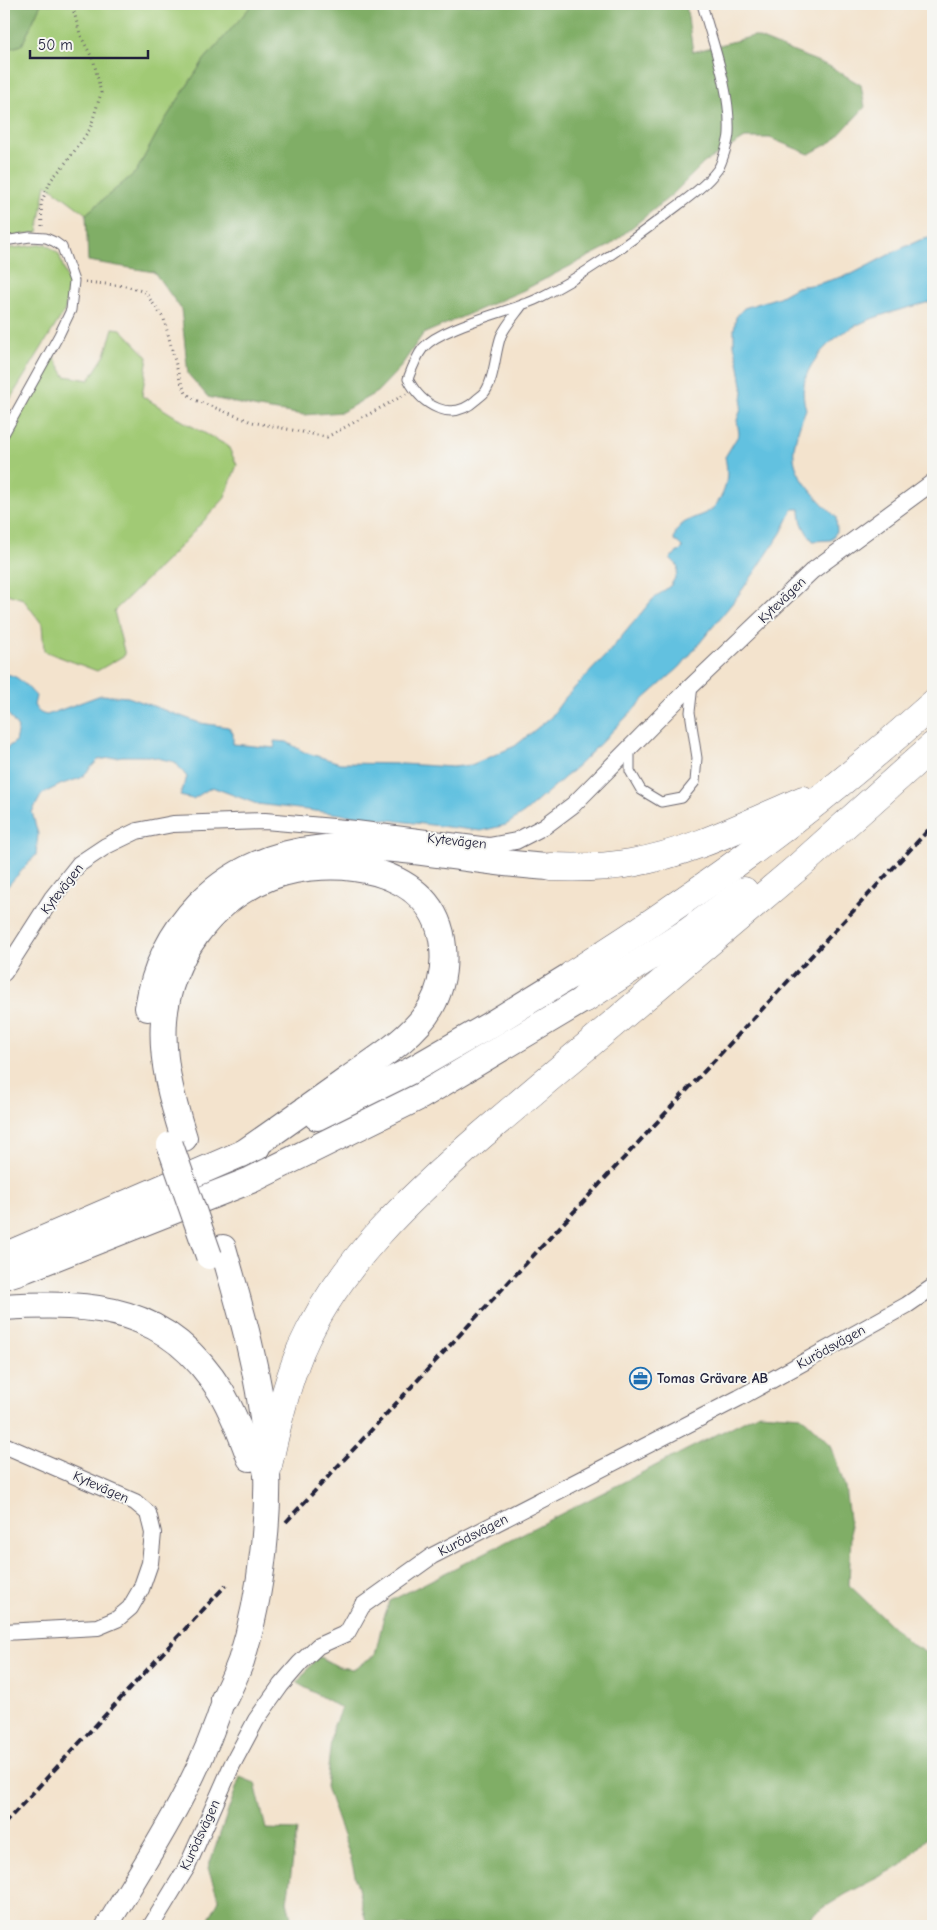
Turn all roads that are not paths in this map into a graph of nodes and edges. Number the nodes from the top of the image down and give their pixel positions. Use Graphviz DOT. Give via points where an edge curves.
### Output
graph roads {
  1 [pos="702,4"];
  2 [pos="4,241"];
  3 [pos="523,304"];
  4 [pos="4,434"];
  5 [pos="933,482"];
  6 [pos="693,684"];
  7 [pos="933,704"];
  8 [pos="630,748"];
  9 [pos="925,754"];
  10 [pos="839,784"];
  11 [pos="551,867"];
  12 [pos="4,973"];
  13 [pos="573,974"];
  14 [pos="584,999"];
  15 [pos="177,1141"];
  16 [pos="242,1154"];
  17 [pos="4,1256"];
  18 [pos="4,1276"];
  19 [pos="933,1287"];
  20 [pos="4,1307"];
  21 [pos="4,1444"];
  22 [pos="258,1464"];
  23 [pos="4,1632"];
  24 [pos="224,1699"];
  25 [pos="107,1926"];
  26 [pos="151,1926"];
  1 -- 3 [label="lane" via="728,104 729,135 719,168 696,192 612,255 575,279"];
  2 -- 4 [label="lane" via="46,238 62,247 74,281 71,310"];
  3 -- 3 [label="lane" via="438,337 424,347 408,379 414,389 444,411 466,409 485,392 502,336"];
  5 -- 6 [label="street, Kytevägen" via="812,571"];
  6 -- 8 [label="street, Kytevägen"];
  6 -- 8 [label="lane" via="690,712 697,758 696,774 695,782 682,798 660,802 641,790 630,771"];
  7 -- 10 [label="highway"];
  8 -- 12 [label="street, Kytevägen" via="573,805 545,826 516,840 488,846 265,821 173,824 136,831 79,864 52,898"];
  9 -- 14 [label="highway" via="688,932"];
  9 -- 22 [label="highway" via="798,867 436,1175 396,1216 360,1256 310,1331"];
  10 -- 11 [label="highway" via="730,832 662,856 609,866"];
  10 -- 13 [label="highway" via="672,909"];
  11 -- 15 [label="main road" via="371,847 332,847 303,850 262,861 223,882 177,930 156,971 150,993 146,1018 149,1068 154,1094"];
  13 -- 16 [label="main road" via="410,1071"];
  14 -- 18 [label="main road" via="421,1096 251,1180"];
  15 -- 16 [label="main road" via="166,1072 164,1020 167,999 182,958 194,936 211,917 246,890 289,871 333,866 354,868 372,871 409,887 424,900 435,918 442,940 444,962 440,986 431,1008 414,1029 387,1052"];
  15 -- 22 [label="main road, bridge" via="216,1252 225,1315"];
  16 -- 17 [label="main road"];
  19 -- 26 [label="street, Kurödsvägen" via="908,1305 740,1398 432,1556 362,1606 347,1633 318,1646 300,1663 256,1720 232,1765 187,1867"];
  20 -- 22 [label="main road" via="97,1308 142,1320 161,1330 180,1343 208,1373"];
  21 -- 23 [label="street, Kytevägen" via="135,1502 148,1513 153,1533 150,1563 141,1590 130,1608 117,1619 98,1627"];
  22 -- 24 [label="main road" via="266,1517 254,1604 240,1662"];
  24 -- 25 [label="street" via="192,1781"];
}
